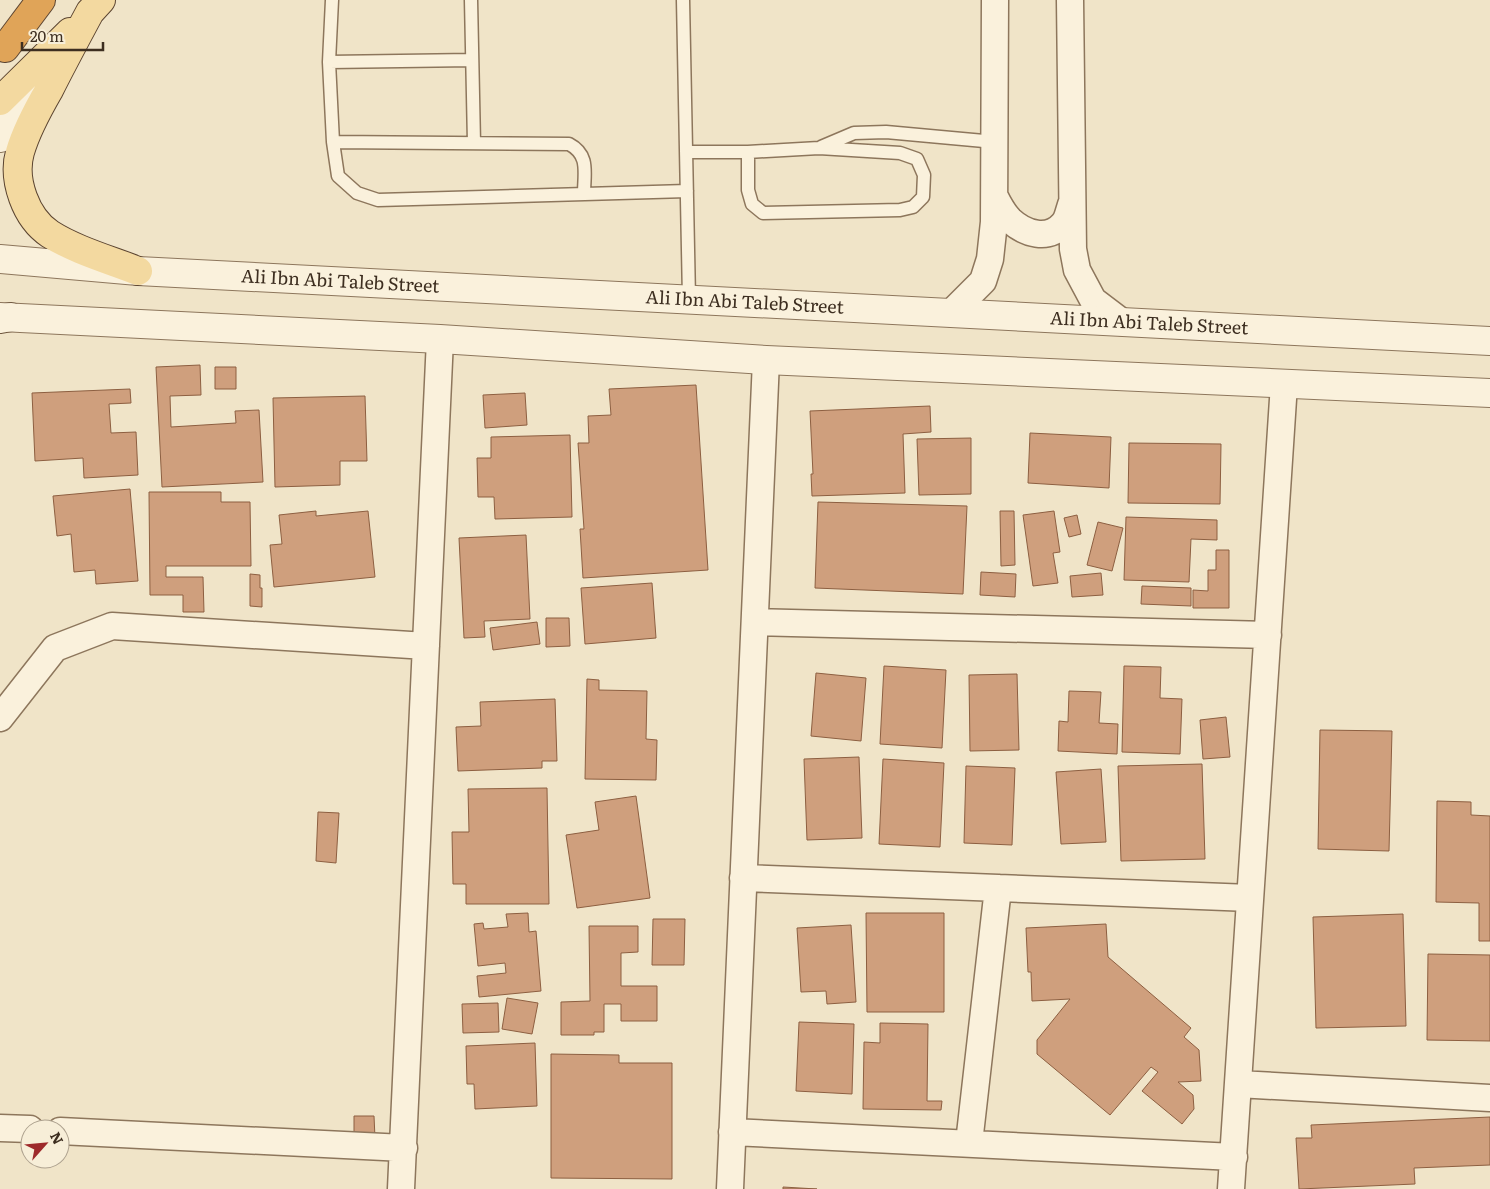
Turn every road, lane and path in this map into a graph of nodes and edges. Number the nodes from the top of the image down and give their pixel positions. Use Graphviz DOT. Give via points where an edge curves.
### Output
graph roads {
  1 [pos="41,0"];
  2 [pos="332,0"];
  3 [pos="471,0"];
  4 [pos="683,0"];
  5 [pos="995,0"];
  6 [pos="1070,0"];
  7 [pos="96,6"];
  8 [pos="5,48"];
  9 [pos="472,60"];
  10 [pos="329,62"];
  11 [pos="0,101"];
  12 [pos="0,138"];
  13 [pos="333,142"];
  14 [pos="995,142"];
  15 [pos="474,143"];
  16 [pos="819,148"];
  17 [pos="686,152"];
  18 [pos="748,152"];
  19 [pos="687,191"];
  20 [pos="584,194"];
  21 [pos="994,197"];
  22 [pos="1072,200"];
  23 [pos="0,259"];
  24 [pos="138,271"];
  25 [pos="689,300"];
  26 [pos="950,313"];
  27 [pos="4,318"];
  28 [pos="1122,322"];
  29 [pos="440,339"];
  30 [pos="1490,341"];
  31 [pos="766,360"];
  32 [pos="1284,384"];
  33 [pos="1490,393"];
  34 [pos="755,622"];
  35 [pos="1268,635"];
  36 [pos="426,646"];
  37 [pos="0,718"];
  38 [pos="743,878"];
  39 [pos="998,888"];
  40 [pos="1250,898"];
  41 [pos="1238,1084"];
  42 [pos="1490,1098"];
  43 [pos="0,1128"];
  44 [pos="20,1129"];
  45 [pos="70,1131"];
  46 [pos="732,1132"];
  47 [pos="969,1143"];
  48 [pos="404,1148"];
  49 [pos="1234,1157"];
  50 [pos="402,1189"];
  51 [pos="730,1189"];
  52 [pos="1231,1189"];
  1 -- 8 [label="highway"];
  2 -- 10 [label="lane"];
  3 -- 9 [label="lane"];
  4 -- 17 [label="lane"];
  5 -- 14 [label="street"];
  6 -- 22 [label="street"];
  7 -- 11 [label="main road"];
  7 -- 12 [label="street"];
  7 -- 24 [label="main road" via="38,110 19,153 18,175 22,195 32,217 49,233"];
  9 -- 10 [label="lane"];
  9 -- 15 [label="lane"];
  10 -- 13 [label="lane"];
  13 -- 15 [label="lane"];
  13 -- 20 [label="lane" via="338,176 357,193 378,200"];
  14 -- 16 [label="lane" via="870,132 854,133"];
  14 -- 21 [label="street"];
  15 -- 20 [label="lane" via="569,144 578,149 584,161"];
  16 -- 18 [label="lane"];
  16 -- 18 [label="lane" via="900,153 917,159 924,175 923,196 913,207 900,210 763,213 752,204 748,190"];
  17 -- 18 [label="lane"];
  17 -- 19 [label="lane"];
  19 -- 20 [label="lane"];
  19 -- 25 [label="lane"];
  21 -- 22 [label="street" via="1010,220 1030,233 1044,235 1064,223"];
  21 -- 26 [label="street" via="990,259 984,281"];
  22 -- 28 [label="street" via="1077,270 1093,300"];
  23 -- 24 [label="street, Ali Ibn Abi Taleb Street"];
  24 -- 25 [label="street, Ali Ibn Abi Taleb Street"];
  25 -- 26 [label="street, Ali Ibn Abi Taleb Street"];
  26 -- 28 [label="street, Ali Ibn Abi Taleb Street"];
  27 -- 29 [label="street"];
  28 -- 30 [label="street, Ali Ibn Abi Taleb Street"];
  29 -- 31 [label="street"];
  29 -- 36 [label="street"];
  31 -- 32 [label="street"];
  31 -- 34 [label="street"];
  32 -- 33 [label="street"];
  32 -- 35 [label="street"];
  34 -- 35 [label="street"];
  34 -- 38 [label="street"];
  35 -- 40 [label="street"];
  36 -- 37 [label="street" via="112,626 55,648"];
  36 -- 48 [label="street"];
  38 -- 39 [label="street"];
  38 -- 46 [label="street"];
  39 -- 40 [label="street"];
  39 -- 47 [label="street"];
  40 -- 41 [label="street"];
  41 -- 42 [label="street"];
  41 -- 49 [label="street"];
  43 -- 44 [label="street"];
  45 -- 48 [label="street"];
  46 -- 47 [label="street"];
  46 -- 51 [label="street"];
  47 -- 49 [label="street"];
  48 -- 50 [label="street"];
  49 -- 52 [label="street"];
}
